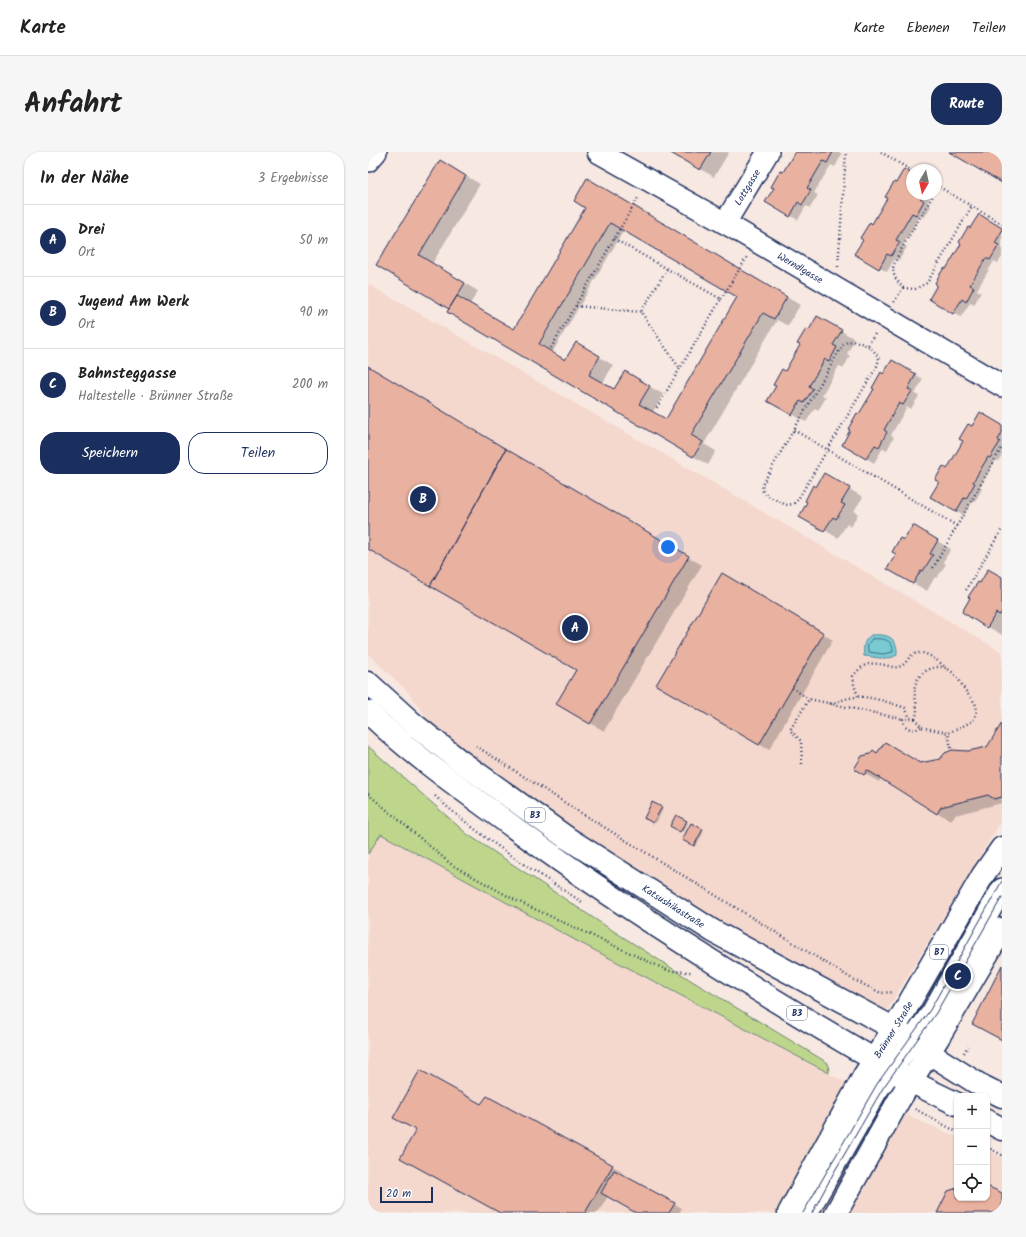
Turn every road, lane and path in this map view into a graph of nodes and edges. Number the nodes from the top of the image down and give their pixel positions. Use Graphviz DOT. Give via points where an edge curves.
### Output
graph roads {
  1 [pos="376,152"];
  2 [pos="598,152"];
  3 [pos="768,152"];
  4 [pos="846,152"];
  5 [pos="881,152"];
  6 [pos="368,161"];
  7 [pos="906,167"];
  8 [pos="942,189"];
  9 [pos="931,200"];
  10 [pos="633,206"];
  11 [pos="972,206"];
  12 [pos="725,223"];
  13 [pos="1002,224"];
  14 [pos="614,239"];
  15 [pos="667,269"];
  16 [pos="739,269"];
  17 [pos="836,288"];
  18 [pos="903,288"];
  19 [pos="721,299"];
  20 [pos="576,306"];
  21 [pos="641,312"];
  22 [pos="885,317"];
  23 [pos="868,345"];
  24 [pos="551,348"];
  25 [pos="680,368"];
  26 [pos="1002,386"];
  27 [pos="656,409"];
  28 [pos="794,430"];
  29 [pos="1002,447"];
  30 [pos="828,450"];
  31 [pos="957,526"];
  32 [pos="1002,529"];
  33 [pos="933,568"];
  34 [pos="966,590"];
  35 [pos="947,669"];
  36 [pos="368,683"];
  37 [pos="792,688"];
  38 [pos="858,696"];
  39 [pos="809,699"];
  40 [pos="830,704"];
  41 [pos="368,712"];
  42 [pos="910,718"];
  43 [pos="903,719"];
  44 [pos="915,719"];
  45 [pos="921,727"];
  46 [pos="948,733"];
  47 [pos="472,744"];
  48 [pos="951,748"];
  49 [pos="802,764"];
  50 [pos="368,794"];
  51 [pos="1002,848"];
  52 [pos="1002,889"];
  53 [pos="1002,929"];
  54 [pos="702,956"];
  55 [pos="854,980"];
  56 [pos="894,1028"];
  57 [pos="921,1047"];
  58 [pos="883,1064"];
  59 [pos="910,1081"];
  60 [pos="1002,1096"];
  61 [pos="954,1103"];
  62 [pos="923,1113"];
  63 [pos="990,1122"];
  64 [pos="1002,1129"];
  65 [pos="954,1130"];
  66 [pos="990,1149"];
  67 [pos="1002,1155"];
  68 [pos="788,1213"];
  69 [pos="807,1213"];
  70 [pos="836,1213"];
  1 -- 6 [label="street"];
  2 -- 12 [label="street, Werndlgasse"];
  3 -- 12 [label="street, Lottgasse"];
  4 -- 17 [label="path"];
  5 -- 7 [label="path"];
  8 -- 11 [label="path"];
  9 -- 18 [label="path" via="893,269 896,279"];
  10 -- 14 [label="path"];
  11 -- 13 [label="path"];
  11 -- 18 [label="path" via="927,283 915,289"];
  12 -- 17 [label="street, Werndlgasse"];
  14 -- 15 [label="path"];
  14 -- 20 [label="path"];
  15 -- 19 [label="path"];
  15 -- 21 [label="path"];
  16 -- 19 [label="path"];
  17 -- 22 [label="street, Werndlgasse"];
  18 -- 22 [label="path"];
  19 -- 25 [label="path"];
  20 -- 21 [label="path"];
  20 -- 24 [label="path"];
  21 -- 25 [label="path"];
  22 -- 23 [label="path"];
  22 -- 26 [label="street, Werndlgasse"];
  23 -- 28 [label="path" via="853,341 842,346"];
  23 -- 30 [label="path" via="879,359 877,366"];
  25 -- 27 [label="path"];
  28 -- 30 [label="path"];
  28 -- 30 [label="path" via="762,485 768,496 786,505 797,501"];
  29 -- 31 [label="path"];
  30 -- 31 [label="path"];
  31 -- 33 [label="path"];
  32 -- 34 [label="path"];
  35 -- 38 [label="path" via="932,656 917,653 898,667 872,662 853,676"];
  35 -- 44 [label="path" via="936,666 926,670 918,678 914,693 917,710"];
  35 -- 46 [label="path" via="960,680 976,706 973,721"];
  36 -- 56 [label="main road, Katsushikastraße / B3" via="460,761 567,838 713,931"];
  37 -- 39 [label="path"];
  38 -- 40 [label="path"];
  38 -- 42 [label="path" via="895,703 905,708"];
  39 -- 40 [label="path"];
  39 -- 49 [label="path" via="790,730 801,741"];
  40 -- 43 [label="path"];
  41 -- 54 [label="main road, B3" via="449,779 550,854"];
  42 -- 43 [label="path"];
  42 -- 44 [label="path"];
  43 -- 45 [label="path" via="904,725 909,729"];
  44 -- 45 [label="path"];
  45 -- 46 [label="path"];
  46 -- 48 [label="path"];
  47 -- 55 [label="path" via="581,814"];
  50 -- 54 [label="path" via="452,865 515,900 669,971 691,972"];
  51 -- 56 [label="main road, Brünner Straße / B7" via="983,875"];
  52 -- 57 [label="street" via="933,1011"];
  53 -- 57 [label="main road"];
  54 -- 58 [label="main road, B3"];
  56 -- 57 [label="main road, Katsushikastraße / B3"];
  56 -- 58 [label="main road, Brünner Straße / B7"];
  57 -- 58 [label="street"];
  57 -- 59 [label="main road"];
  57 -- 60 [label="main road, Katsushikastraße / B3"];
  58 -- 59 [label="main road, B3"];
  58 -- 68 [label="main road, Brünner Straße / B7"];
  58 -- 69 [label="street" via="873,1097"];
  59 -- 61 [label="main road, B3"];
  59 -- 70 [label="main road"];
  62 -- 65 [label="path"];
  63 -- 64 [label="main road"];
  66 -- 67 [label="path"];
}
